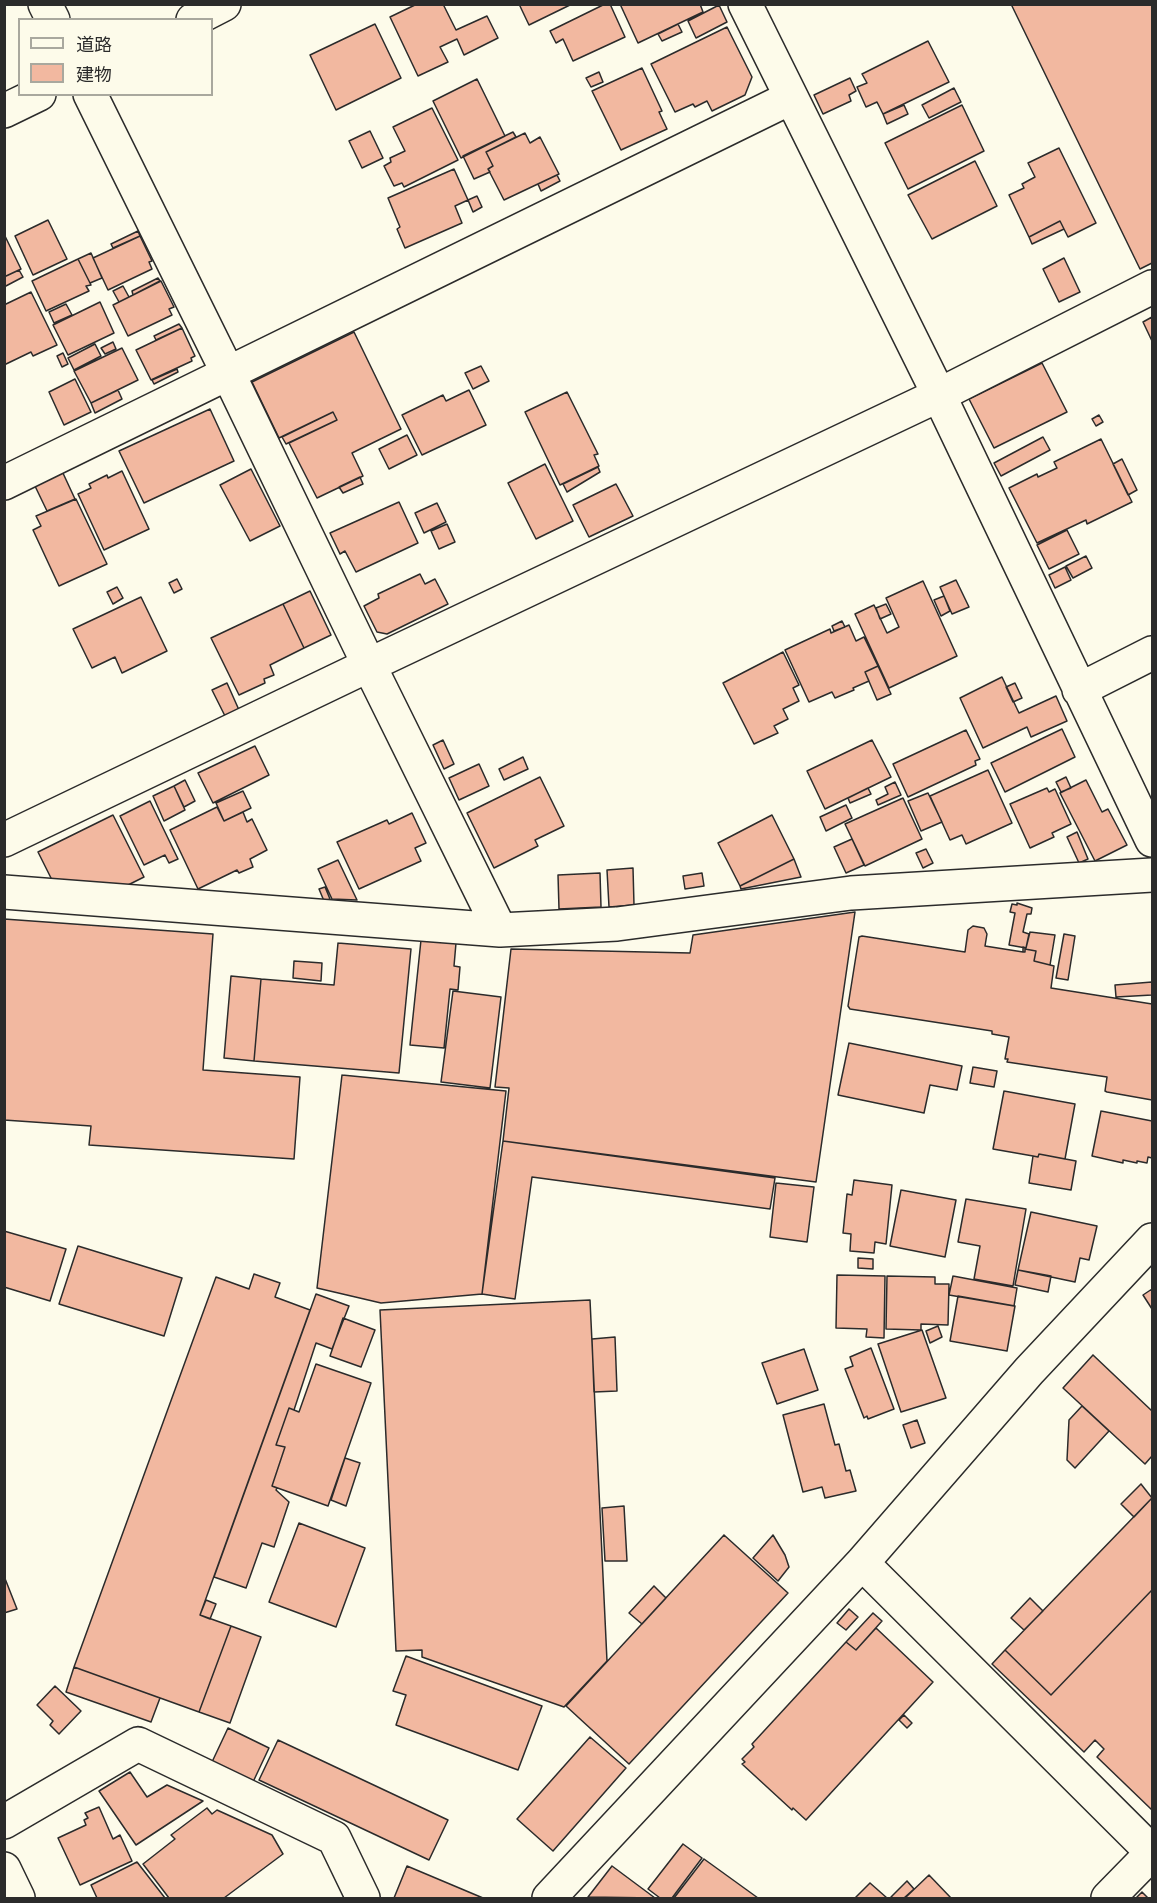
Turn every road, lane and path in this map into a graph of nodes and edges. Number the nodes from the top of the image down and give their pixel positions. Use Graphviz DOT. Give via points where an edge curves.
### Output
graph roads {
  1 [pos="45,4"];
  2 [pos="224,4"];
  3 [pos="746,4"];
  4 [pos="51,18"];
  5 [pos="197,18"];
  6 [pos="35,96"];
  7 [pos="91,96"];
  8 [pos="790,98"];
  9 [pos="4,111"];
  10 [pos="1152,287"];
  11 [pos="228,373"];
  12 [pos="939,395"];
  13 [pos="4,483"];
  14 [pos="1152,653"];
  15 [pos="369,665"];
  16 [pos="1079,690"];
  17 [pos="4,840"];
  18 [pos="1152,840"];
  19 [pos="1152,875"];
  20 [pos="4,892"];
  21 [pos="500,930"];
  22 [pos="1152,1240"];
  23 [pos="862,1563"];
  24 [pos="4,1822"];
  25 [pos="4,1869"];
  26 [pos="18,1899"];
  27 [pos="363,1899"];
  28 [pos="549,1899"];
  29 [pos="1108,1899"];
  1 -- 4 [label="street"];
  2 -- 5 [label="street"];
  3 -- 8 [label="street"];
  6 -- 9 [label="street"];
  7 -- 11 [label="street"];
  8 -- 11 [label="street"];
  8 -- 12 [label="street"];
  10 -- 12 [label="street"];
  11 -- 13 [label="street"];
  11 -- 15 [label="street"];
  12 -- 15 [label="street"];
  12 -- 16 [label="street"];
  14 -- 16 [label="street"];
  15 -- 17 [label="street"];
  15 -- 21 [label="street"];
  16 -- 18 [label="street"];
  19 -- 21 [label="street" via="851,893 618,924"];
  20 -- 21 [label="street"];
  22 -- 23 [label="street" via="1029,1371"];
  23 -- 28 [label="street"];
  23 -- 29 [label="street" via="1152,1852"];
  24 -- 27 [label="street" via="138,1744 334,1838"];
  25 -- 26 [label="street"];
}
